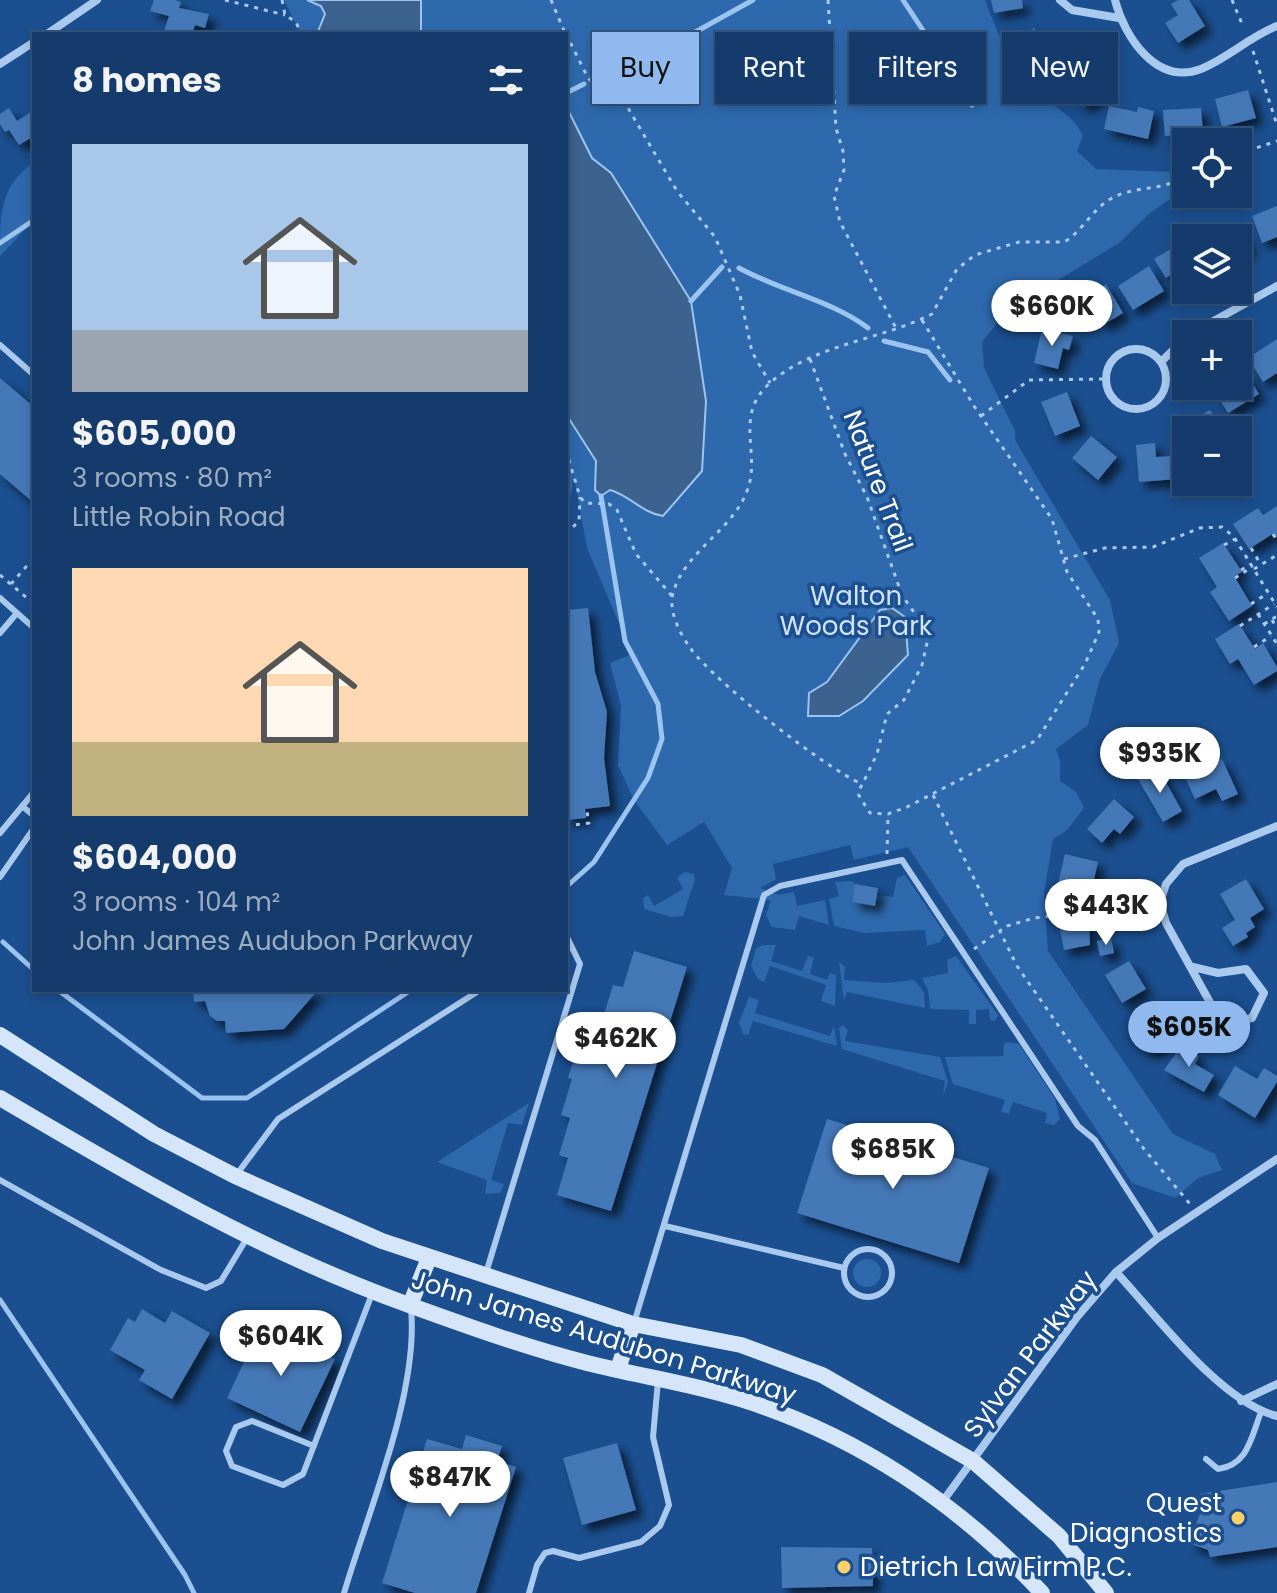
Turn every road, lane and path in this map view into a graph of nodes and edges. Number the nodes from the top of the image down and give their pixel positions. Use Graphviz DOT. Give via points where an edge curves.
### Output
graph roads {
  1 [pos="97,0"];
  2 [pos="225,0"];
  3 [pos="282,0"];
  4 [pos="551,0"];
  5 [pos="828,0"];
  6 [pos="1060,0"];
  7 [pos="1115,0"];
  8 [pos="1232,0"];
  9 [pos="285,15"];
  10 [pos="1119,18"];
  11 [pos="1243,26"];
  12 [pos="1277,26"];
  13 [pos="50,32"];
  14 [pos="300,32"];
  15 [pos="565,32"];
  16 [pos="568,38"];
  17 [pos="32,43"];
  18 [pos="1252,48"];
  19 [pos="0,64"];
  20 [pos="1277,125"];
  21 [pos="1277,141"];
  22 [pos="1252,149"];
  23 [pos="1172,183"];
  24 [pos="1277,286"];
  25 [pos="922,320"];
  26 [pos="1215,320"];
  27 [pos="897,330"];
  28 [pos="0,345"];
  29 [pos="1172,351"];
  30 [pos="810,359"];
  31 [pos="1161,362"];
  32 [pos="32,373"];
  33 [pos="1106,379"];
  34 [pos="770,383"];
  35 [pos="981,416"];
  36 [pos="568,457"];
  37 [pos="580,497"];
  38 [pos="568,532"];
  39 [pos="1273,534"];
  40 [pos="1235,539"];
  41 [pos="1277,541"];
  42 [pos="1224,545"];
  43 [pos="1251,548"];
  44 [pos="1277,555"];
  45 [pos="1064,559"];
  46 [pos="31,561"];
  47 [pos="1261,565"];
  48 [pos="1252,567"];
  49 [pos="1241,570"];
  50 [pos="0,575"];
  51 [pos="1235,578"];
  52 [pos="11,584"];
  53 [pos="1268,593"];
  54 [pos="672,596"];
  55 [pos="0,598"];
  56 [pos="32,602"];
  57 [pos="1251,604"];
  58 [pos="1276,605"];
  59 [pos="17,613"];
  60 [pos="1258,614"];
  61 [pos="1277,616"];
  62 [pos="1272,620"];
  63 [pos="1264,624"];
  64 [pos="32,626"];
  65 [pos="1240,626"];
  66 [pos="1277,628"];
  67 [pos="0,633"];
  68 [pos="1271,636"];
  69 [pos="1277,644"];
  70 [pos="1254,647"];
  71 [pos="862,784"];
  72 [pos="32,794"];
  73 [pos="933,795"];
  74 [pos="22,806"];
  75 [pos="587,812"];
  76 [pos="32,814"];
  77 [pos="888,814"];
  78 [pos="569,824"];
  79 [pos="1277,826"];
  80 [pos="32,831"];
  81 [pos="0,833"];
  82 [pos="887,842"];
  83 [pos="0,877"];
  84 [pos="1160,902"];
  85 [pos="1002,931"];
  86 [pos="568,939"];
  87 [pos="964,956"];
  88 [pos="1193,967"];
  89 [pos="477,992"];
  90 [pos="0,1035"];
  91 [pos="0,1098"];
  92 [pos="1277,1159"];
  93 [pos="235,1176"];
  94 [pos="0,1180"];
  95 [pos="1197,1213"];
  96 [pos="665,1226"];
  97 [pos="247,1237"];
  98 [pos="1158,1238"];
  99 [pos="429,1258"];
  100 [pos="844,1268"];
  101 [pos="1116,1272"];
  102 [pos="485,1276"];
  103 [pos="374,1291"];
  104 [pos="410,1305"];
  105 [pos="633,1324"];
  106 [pos="618,1369"];
  107 [pos="659,1378"];
  108 [pos="1277,1384"];
  109 [pos="1241,1401"];
  110 [pos="1261,1412"];
  111 [pos="1277,1416"];
  112 [pos="314,1446"];
  113 [pos="1206,1459"];
  114 [pos="973,1461"];
  115 [pos="943,1501"];
  116 [pos="344,1593"];
  117 [pos="529,1593"];
  118 [pos="1042,1593"];
  119 [pos="1106,1593"];
  1 -- 13 [label="street"];
  2 -- 9 [label="path"];
  3 -- 9 [label="path"];
  4 -- 15 [label="path"];
  5 -- 27 [label="path" via="836,128 844,170 834,196 840,222"];
  6 -- 10 [label="street" via="1072,10"];
  7 -- 10 [label="street"];
  8 -- 11 [label="path"];
  9 -- 14 [label="path"];
  10 -- 12 [label="street" via="1147,58 1181,71 1199,69"];
  16 -- 34 [label="path" via="588,78 628,108 669,180 715,237 740,295 752,352"];
  17 -- 19 [label="street"];
  18 -- 20 [label="path"];
  21 -- 22 [label="path"];
  23 -- 25 [label="path" via="1110,199 1064,242 1019,242 975,255 957,269 938,308"];
  24 -- 26 [label="street"];
  25 -- 27 [label="path"];
  25 -- 35 [label="path"];
  27 -- 30 [label="path"];
  28 -- 32 [label="lane"];
  29 -- 31 [label="street"];
  30 -- 34 [label="path"];
  30 -- 71 [label="path, Nature Trail" via="902,595 929,634 922,665 904,700 887,714 877,754"];
  31 -- 33 [label="street" via="1147,351 1128,350 1112,361"];
  31 -- 33 [label="street" via="1166,382 1149,406 1121,404"];
  33 -- 35 [label="path" via="1029,380"];
  34 -- 54 [label="path" via="752,406 747,492 684,569"];
  35 -- 45 [label="path" via="1052,519"];
  36 -- 37 [label="path"];
  37 -- 38 [label="path" via="579,521"];
  37 -- 54 [label="path" via="609,504 620,515 636,554"];
  39 -- 41 [label="path"];
  40 -- 42 [label="path"];
  40 -- 45 [label="path" via="1211,526 1153,547 1105,548"];
  40 -- 48 [label="path"];
  43 -- 47 [label="path"];
  44 -- 47 [label="path"];
  45 -- 73 [label="path" via="1075,589 1098,619 1099,632 1085,664 1037,740"];
  46 -- 52 [label="path"];
  47 -- 48 [label="path"];
  48 -- 49 [label="path"];
  48 -- 51 [label="path"];
  48 -- 53 [label="path"];
  50 -- 52 [label="path"];
  52 -- 56 [label="path"];
  53 -- 57 [label="path"];
  53 -- 58 [label="path"];
  54 -- 71 [label="path" via="671,612 690,649 728,687"];
  55 -- 59 [label="lane"];
  58 -- 60 [label="path"];
  59 -- 64 [label="lane"];
  59 -- 67 [label="lane"];
  60 -- 63 [label="path"];
  60 -- 65 [label="path"];
  61 -- 62 [label="path"];
  62 -- 63 [label="path"];
  62 -- 66 [label="path"];
  63 -- 68 [label="path"];
  68 -- 69 [label="path"];
  68 -- 70 [label="path"];
  71 -- 77 [label="path" via="861,805 870,813"];
  72 -- 74 [label="lane"];
  73 -- 77 [label="path"];
  73 -- 85 [label="path"];
  74 -- 76 [label="lane"];
  74 -- 81 [label="lane"];
  75 -- 78 [label="path" via="589,823"];
  77 -- 82 [label="path"];
  79 -- 84 [label="street" via="1183,864 1166,884"];
  80 -- 83 [label="lane"];
  84 -- 85 [label="path" via="1034,918"];
  84 -- 88 [label="street" via="1166,923"];
  85 -- 87 [label="path"];
  85 -- 95 [label="path" via="1017,966 1066,1038 1144,1149"];
  86 -- 102 [label="lane" via="580,964"];
  87 -- 96 [label="lane" via="902,860 780,886 764,895"];
  87 -- 98 [label="lane"];
  88 -- 88 [label="street" via="1222,1024 1252,1018 1264,993 1246,969 1218,973"];
  89 -- 93 [label="lane" via="278,1119"];
  90 -- 93 [label="main road, John James Audubon Parkway" via="154,1134"];
  91 -- 97 [label="main road, John James Audubon Parkway"];
  92 -- 95 [label="street, Sylvan Parkway"];
  93 -- 99 [label="main road, John James Audubon Parkway"];
  94 -- 97 [label="lane" via="161,1270 206,1288 221,1281"];
  95 -- 98 [label="street, Sylvan Parkway"];
  96 -- 100 [label="lane"];
  96 -- 105 [label="lane"];
  97 -- 103 [label="main road, John James Audubon Parkway"];
  98 -- 101 [label="street, Sylvan Parkway"];
  99 -- 102 [label="main road, John James Audubon Parkway"];
  99 -- 104 [label="main road"];
  100 -- 100 [label="lane" via="849,1288 865,1297 880,1294 891,1278 887,1259 870,1249 852,1255"];
  101 -- 109 [label="street"];
  101 -- 114 [label="street, Sylvan Parkway"];
  102 -- 105 [label="main road, John James Audubon Parkway"];
  103 -- 104 [label="main road, John James Audubon Parkway"];
  103 -- 112 [label="lane"];
  104 -- 106 [label="main road, John James Audubon Parkway"];
  104 -- 116 [label="lane" via="413,1332 401,1405"];
  105 -- 106 [label="main road"];
  105 -- 114 [label="main road, John James Audubon Parkway" via="715,1339 788,1361 867,1399"];
  106 -- 107 [label="main road, John James Audubon Parkway"];
  107 -- 115 [label="main road, John James Audubon Parkway" via="742,1399 796,1420 853,1446"];
  107 -- 117 [label="lane" via="653,1437 669,1505 660,1526 641,1542 579,1558 545,1553"];
  108 -- 109 [label="street"];
  109 -- 110 [label="street"];
  110 -- 111 [label="street"];
  110 -- 113 [label="lane" via="1245,1456 1234,1466 1218,1469"];
  112 -- 112 [label="lane" via="303,1474 283,1485 232,1466 226,1451 236,1427 252,1421"];
  114 -- 115 [label="street, Sylvan Parkway"];
  114 -- 119 [label="main road, John James Audubon Parkway" via="1059,1536"];
  115 -- 118 [label="main road, John James Audubon Parkway"];
}
